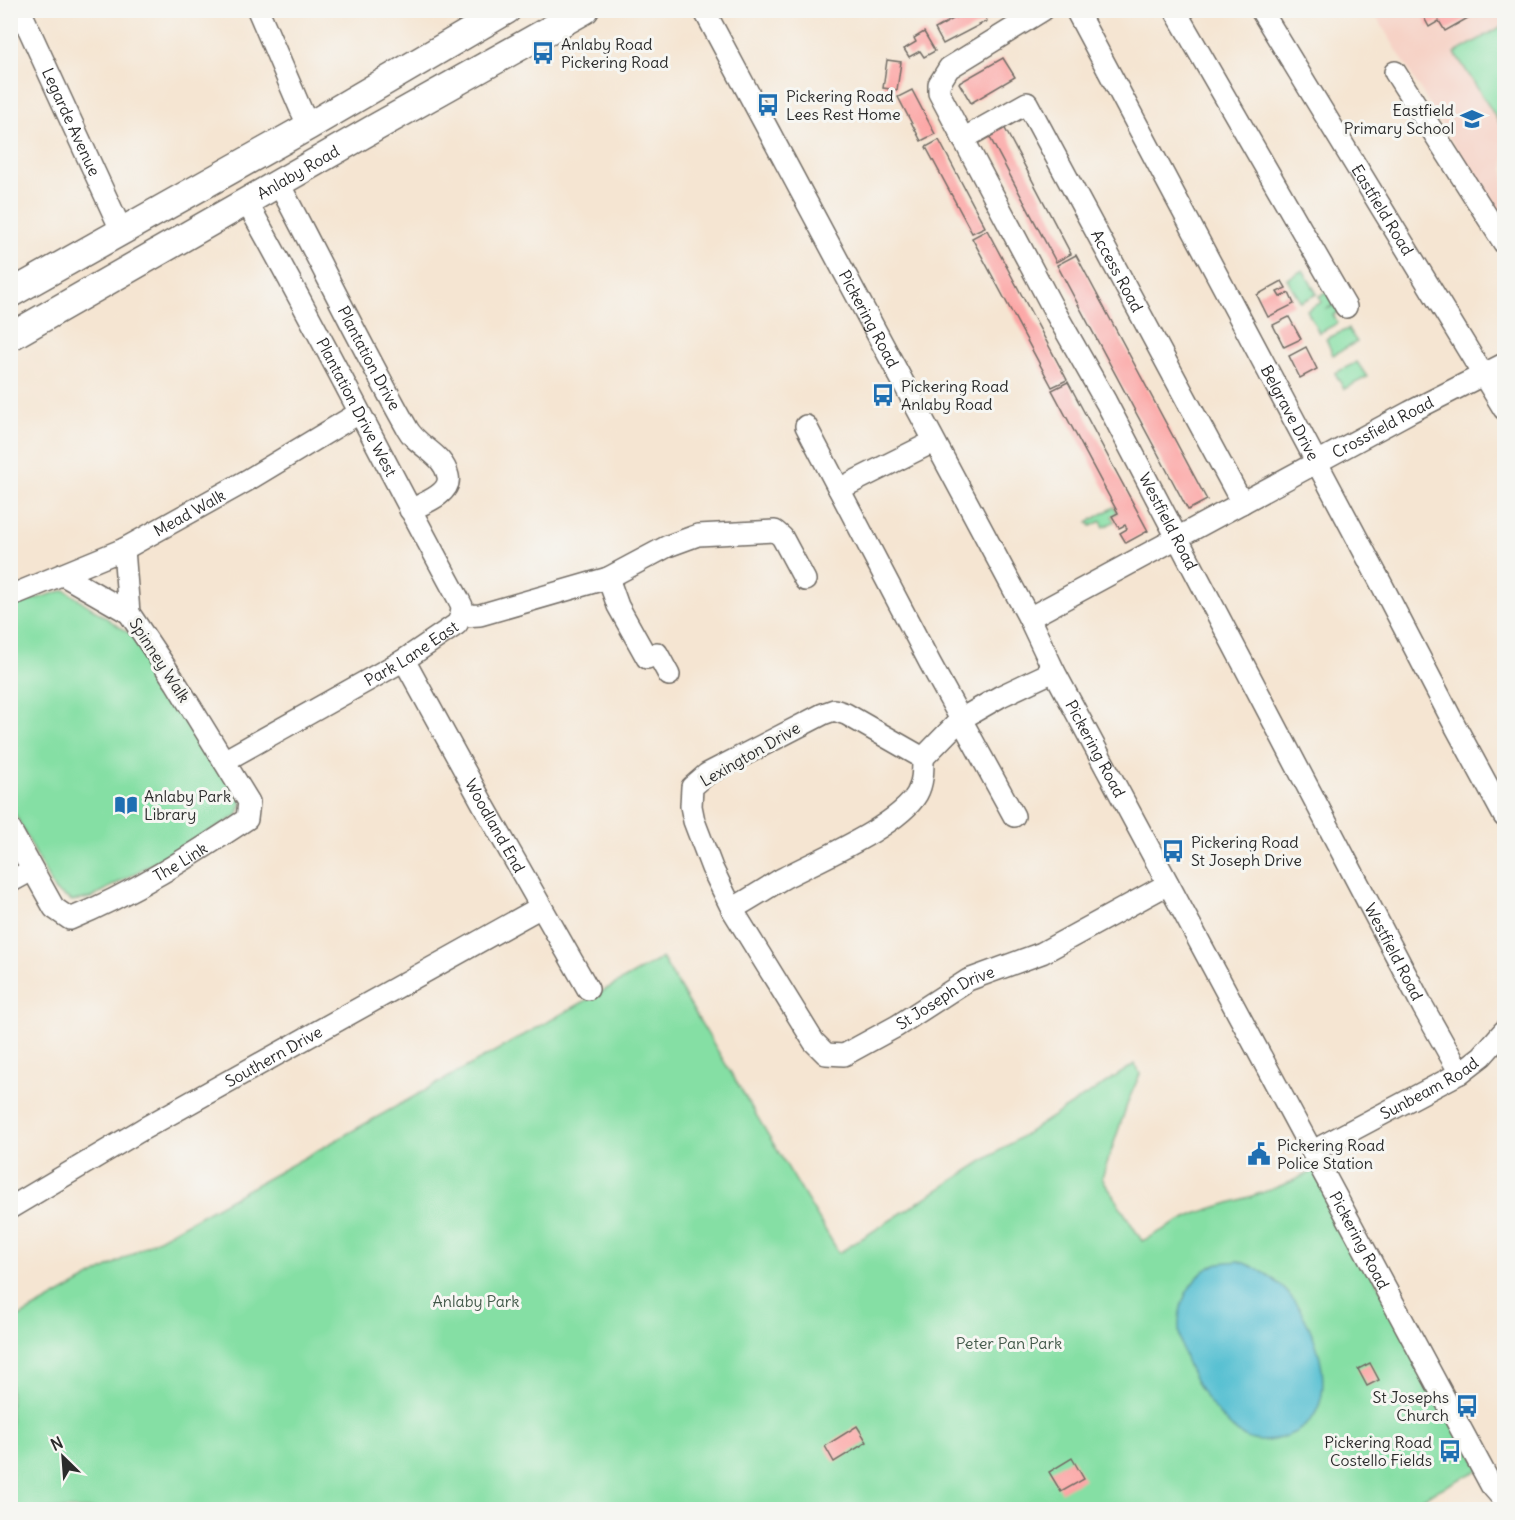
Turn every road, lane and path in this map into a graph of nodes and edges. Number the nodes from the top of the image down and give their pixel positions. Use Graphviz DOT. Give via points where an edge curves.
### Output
graph roads {
  1 [pos="20,10"];
  2 [pos="258,10"];
  3 [pos="507,10"];
  4 [pos="585,10"];
  5 [pos="704,10"];
  6 [pos="1043,10"];
  7 [pos="1076,10"];
  8 [pos="1184,10"];
  9 [pos="1260,10"];
  10 [pos="1395,72"];
  11 [pos="309,126"];
  12 [pos="963,139"];
  13 [pos="279,183"];
  14 [pos="246,201"];
  15 [pos="122,232"];
  16 [pos="1504,243"];
  17 [pos="10,294"];
  18 [pos="1346,307"];
  19 [pos="10,337"];
  20 [pos="1504,364"];
  21 [pos="1484,376"];
  22 [pos="1504,409"];
  23 [pos="359,413"];
  24 [pos="806,426"];
  25 [pos="933,442"];
  26 [pos="1317,463"];
  27 [pos="839,489"];
  28 [pos="1242,503"];
  29 [pos="410,510"];
  30 [pos="1177,538"];
  31 [pos="124,549"];
  32 [pos="63,575"];
  33 [pos="608,578"];
  34 [pos="805,580"];
  35 [pos="10,596"];
  36 [pos="129,613"];
  37 [pos="461,616"];
  38 [pos="1029,618"];
  39 [pos="404,660"];
  40 [pos="1054,671"];
  41 [pos="669,675"];
  42 [pos="961,719"];
  43 [pos="923,758"];
  44 [pos="224,761"];
  45 [pos="1014,816"];
  46 [pos="1504,816"];
  47 [pos="10,829"];
  48 [pos="32,870"];
  49 [pos="10,882"];
  50 [pos="1168,884"];
  51 [pos="541,908"];
  52 [pos="732,909"];
  53 [pos="762,957"];
  54 [pos="588,989"];
  55 [pos="1504,1031"];
  56 [pos="1460,1073"];
  57 [pos="1313,1151"];
  58 [pos="10,1208"];
  59 [pos="1498,1492"];
  60 [pos="1498,1509"];
  1 -- 15 [label="street, Legarde Avenue"];
  2 -- 11 [label="street"];
  3 -- 11 [label="main road, Anlaby Road"];
  4 -- 13 [label="main road, Anlaby Road"];
  5 -- 25 [label="street, Pickering Road"];
  6 -- 12 [label="street, Westfield Road" via="949,68 939,84 939,93"];
  7 -- 26 [label="street, Belgrave Drive"];
  8 -- 18 [label="street" via="1178,14"];
  9 -- 21 [label="street, Eastfield Road"];
  10 -- 16 [label="street"];
  11 -- 15 [label="main road, Anlaby Road"];
  12 -- 28 [label="street, Access Road" via="1027,104"];
  12 -- 30 [label="street, Westfield Road"];
  13 -- 14 [label="main road, Anlaby Road"];
  13 -- 29 [label="street, Plantation Drive" via="410,434 439,458 448,476 442,492"];
  14 -- 19 [label="main road, Anlaby Road"];
  14 -- 23 [label="street, Plantation Drive West" via="302,299"];
  15 -- 17 [label="main road, Anlaby Road"];
  20 -- 21 [label="street"];
  21 -- 22 [label="street, Eastfield Road"];
  21 -- 26 [label="street, Crossfield Road"];
  23 -- 29 [label="street, Plantation Drive West"];
  23 -- 31 [label="street, Mead Walk"];
  24 -- 27 [label="street"];
  25 -- 27 [label="street"];
  25 -- 38 [label="street, Pickering Road"];
  26 -- 28 [label="street, Crossfield Road"];
  26 -- 46 [label="street, Belgrave Drive"];
  27 -- 42 [label="street"];
  28 -- 30 [label="street, Crossfield Road"];
  29 -- 37 [label="street, Plantation Drive West" via="462,606"];
  30 -- 38 [label="street, Crossfield Road"];
  30 -- 56 [label="street, Westfield Road"];
  31 -- 32 [label="street, Mead Walk"];
  31 -- 36 [label="street, Spinney Walk"];
  32 -- 35 [label="street, Mead Walk"];
  32 -- 36 [label="street"];
  33 -- 34 [label="street, Park Lane East" via="668,546 698,535 765,530 782,537"];
  33 -- 37 [label="street, Park Lane East" via="480,615"];
  33 -- 41 [label="street" via="618,606 647,658 657,653"];
  36 -- 44 [label="street, Spinney Walk"];
  37 -- 39 [label="street, Park Lane East" via="457,624"];
  38 -- 40 [label="street, Pickering Road"];
  39 -- 44 [label="street, Park Lane East"];
  39 -- 51 [label="street, Woodland End"];
  40 -- 42 [label="street"];
  40 -- 50 [label="street, Pickering Road"];
  42 -- 43 [label="street"];
  42 -- 45 [label="street"];
  43 -- 52 [label="street" via="917,794 898,815"];
  43 -- 52 [label="street, Lexington Drive" via="834,710 708,774 692,787 690,806 712,868"];
  44 -- 48 [label="street, The Link" via="249,802 247,819 149,880 70,919 54,909"];
  47 -- 48 [label="street"];
  48 -- 49 [label="street"];
  50 -- 53 [label="street, St Joseph Drive" via="1042,953 968,980 844,1055 826,1054 814,1042"];
  50 -- 57 [label="street, Pickering Road"];
  51 -- 54 [label="street, Woodland End"];
  51 -- 58 [label="street, Southern Drive" via="143,1129"];
  52 -- 53 [label="street, Lexington Drive"];
  55 -- 56 [label="street, Sunbeam Road"];
  56 -- 57 [label="street, Sunbeam Road"];
  57 -- 59 [label="street, Pickering Road"];
  59 -- 60 [label="street, Pickering Road"];
}
